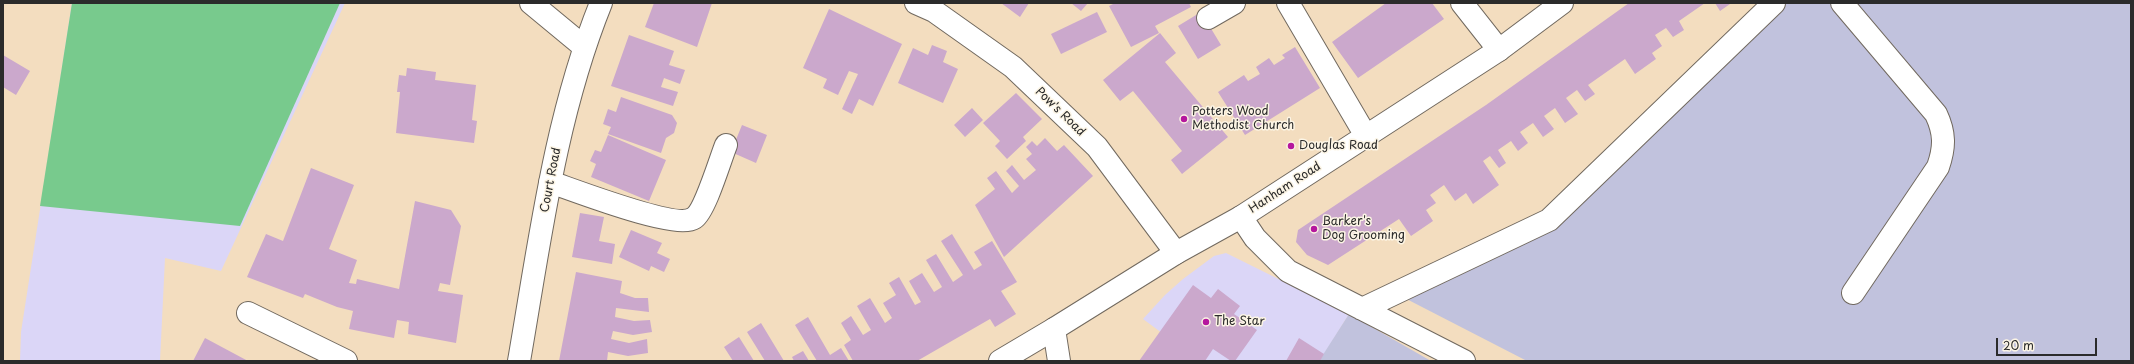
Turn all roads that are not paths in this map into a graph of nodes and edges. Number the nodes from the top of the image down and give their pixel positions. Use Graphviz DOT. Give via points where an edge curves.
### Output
graph roads {
  1 [pos="531,3"];
  2 [pos="601,3"];
  3 [pos="1234,3"];
  4 [pos="1288,3"];
  5 [pos="1462,3"];
  6 [pos="1562,3"];
  7 [pos="1774,3"];
  8 [pos="1842,3"];
  9 [pos="930,6"];
  10 [pos="1208,18"];
  11 [pos="583,46"];
  12 [pos="1499,50"];
  13 [pos="1366,136"];
  14 [pos="726,145"];
  15 [pos="550,182"];
  16 [pos="1241,216"];
  17 [pos="1176,253"];
  18 [pos="1853,293"];
  19 [pos="1362,309"];
  20 [pos="248,313"];
  21 [pos="1054,329"];
  22 [pos="346,361"];
  23 [pos="519,361"];
  24 [pos="1000,361"];
  25 [pos="1059,361"];
  26 [pos="1464,361"];
  1 -- 11 [label="street"];
  2 -- 11 [label="street, Court Road"];
  3 -- 10 [label="street"];
  4 -- 13 [label="street"];
  5 -- 12 [label="street"];
  6 -- 12 [label="street, Hanham Road"];
  7 -- 19 [label="street" via="1549,220"];
  8 -- 18 [label="street" via="1936,114 1942,126 1944,139 1943,154 1938,167"];
  9 -- 17 [label="street, Pow's Road" via="1013,67 1097,147"];
  11 -- 15 [label="street, Court Road"];
  12 -- 13 [label="street, Hanham Road"];
  13 -- 16 [label="street, Hanham Road"];
  14 -- 15 [label="street" via="701,209 694,218 660,218"];
  15 -- 23 [label="street, Court Road"];
  16 -- 17 [label="street, Hanham Road"];
  16 -- 19 [label="street" via="1255,238 1288,271"];
  17 -- 21 [label="street, Hanham Road"];
  19 -- 26 [label="street"];
  20 -- 22 [label="street"];
  21 -- 24 [label="street, Hanham Road"];
  21 -- 25 [label="street"];
}
